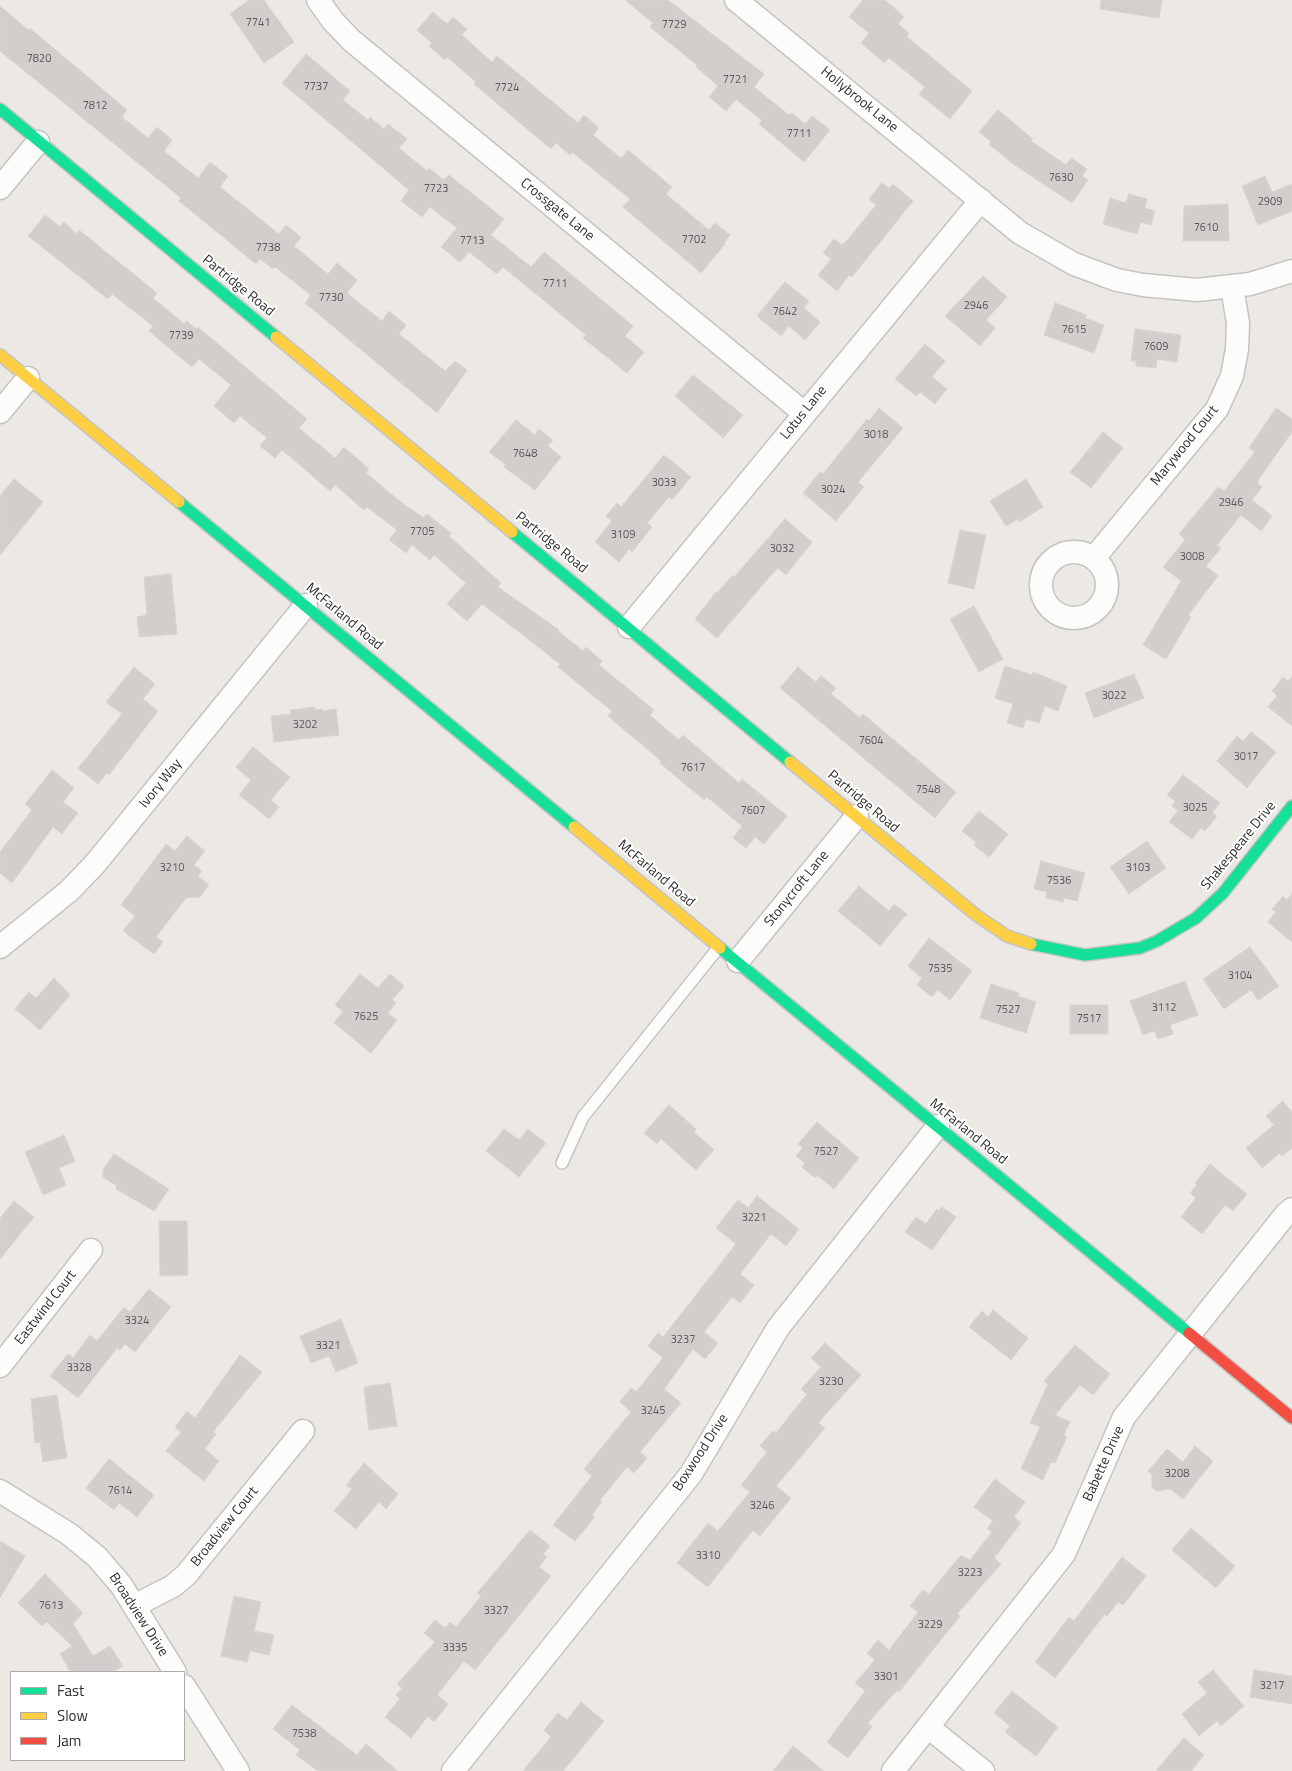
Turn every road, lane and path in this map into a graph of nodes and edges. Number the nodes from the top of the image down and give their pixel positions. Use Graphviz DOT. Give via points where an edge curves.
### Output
graph roads {
  1 [pos="318,0"];
  2 [pos="736,0"];
  3 [pos="0,109"];
  4 [pos="38,142"];
  5 [pos="0,188"];
  6 [pos="980,200"];
  7 [pos="1292,271"];
  8 [pos="1232,287"];
  9 [pos="0,354"];
  10 [pos="28,378"];
  11 [pos="0,412"];
  12 [pos="804,413"];
  13 [pos="1094,558"];
  14 [pos="306,605"];
  15 [pos="629,627"];
  16 [pos="1292,806"];
  17 [pos="857,816"];
  18 [pos="720,946"];
  19 [pos="0,947"];
  20 [pos="1103,954"];
  21 [pos="738,962"];
  22 [pos="938,1126"];
  23 [pos="562,1163"];
  24 [pos="1292,1209"];
  25 [pos="91,1250"];
  26 [pos="1191,1335"];
  27 [pos="0,1366"];
  28 [pos="1292,1418"];
  29 [pos="303,1431"];
  30 [pos="0,1491"];
  31 [pos="134,1606"];
  32 [pos="174,1671"];
  33 [pos="185,1688"];
  34 [pos="928,1727"];
  35 [pos="238,1771"];
  36 [pos="453,1771"];
  37 [pos="893,1771"];
  38 [pos="983,1771"];
  1 -- 12 [label="street, Crossgate Lane" via="351,40"];
  2 -- 6 [label="street, Hollybrook Lane"];
  3 -- 4 [label="street, Partridge Road"];
  4 -- 5 [label="street"];
  4 -- 15 [label="street, Partridge Road"];
  6 -- 8 [label="street, Hollybrook Lane" via="1042,248 1117,280 1160,288 1197,290"];
  6 -- 12 [label="street, Lotus Lane"];
  7 -- 8 [label="street, Hollybrook Lane"];
  8 -- 13 [label="street, Marywood Court" via="1238,323 1237,349 1232,376 1217,409"];
  9 -- 10 [label="street, McFarland Road"];
  10 -- 11 [label="street"];
  10 -- 14 [label="street, McFarland Road"];
  12 -- 15 [label="street, Lotus Lane"];
  14 -- 18 [label="street, McFarland Road"];
  14 -- 19 [label="street, Ivory Way" via="95,864 69,891"];
  15 -- 17 [label="street, Partridge Road"];
  16 -- 20 [label="street, Shakespeare Drive" via="1223,893 1196,918 1140,948"];
  17 -- 20 [label="street, Partridge Road" via="999,931 1031,946 1058,953"];
  17 -- 21 [label="street, Stonycroft Lane"];
  18 -- 21 [label="street, McFarland Road"];
  18 -- 23 [label="lane" via="583,1117"];
  21 -- 22 [label="street, McFarland Road"];
  22 -- 26 [label="street, McFarland Road"];
  22 -- 36 [label="street, Boxwood Drive" via="778,1328 690,1474"];
  24 -- 26 [label="street, Babette Drive"];
  25 -- 27 [label="street, Eastwind Court"];
  26 -- 28 [label="street, McFarland Road"];
  26 -- 34 [label="street, Babette Drive" via="1124,1417 1064,1554"];
  29 -- 31 [label="street, Broadview Court" via="186,1574 173,1586"];
  30 -- 31 [label="street, Broadview Drive" via="91,1551 110,1571"];
  31 -- 32 [label="street, Broadview Drive"];
  33 -- 35 [label="street"];
  34 -- 37 [label="street, Babette Drive"];
  34 -- 38 [label="street"];
}
